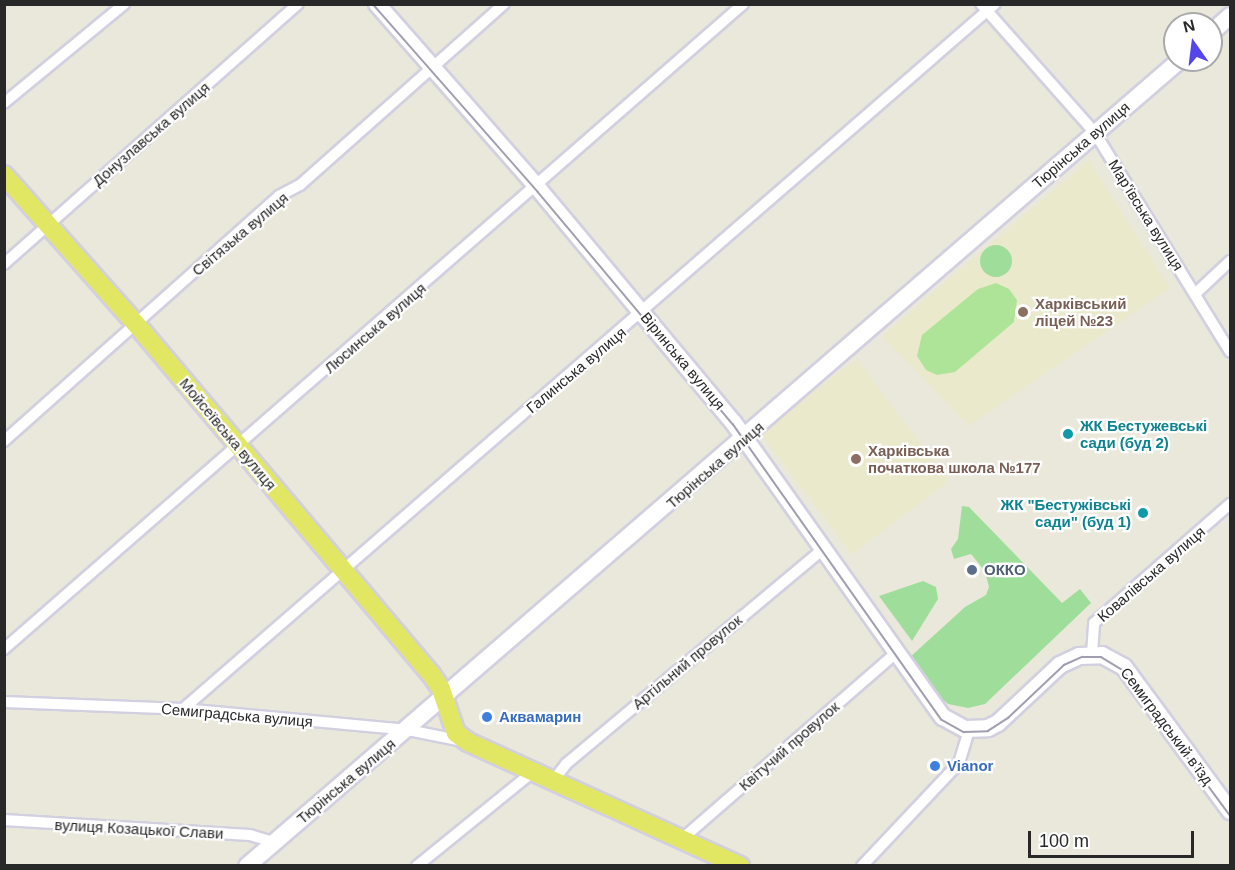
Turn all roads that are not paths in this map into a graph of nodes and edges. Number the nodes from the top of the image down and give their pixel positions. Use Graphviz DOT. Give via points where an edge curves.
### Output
graph roads {
  1 [pos="124,4"];
  2 [pos="298,4"];
  3 [pos="376,4"];
  4 [pos="504,4"];
  5 [pos="743,4"];
  6 [pos="988,7"];
  7 [pos="432,67"];
  8 [pos="1165,72"];
  9 [pos="4,103"];
  10 [pos="1095,133"];
  11 [pos="4,175"];
  12 [pos="537,186"];
  13 [pos="50,224"];
  14 [pos="1230,261"];
  15 [pos="4,264"];
  16 [pos="1195,294"];
  17 [pos="643,313"];
  18 [pos="136,324"];
  19 [pos="1230,352"];
  20 [pos="745,439"];
  21 [pos="4,441"];
  22 [pos="238,448"];
  23 [pos="1230,504"];
  24 [pos="823,549"];
  25 [pos="344,568"];
  26 [pos="4,649"];
  27 [pos="897,652"];
  28 [pos="1092,654"];
  29 [pos="443,699"];
  30 [pos="4,702"];
  31 [pos="183,709"];
  32 [pos="408,730"];
  33 [pos="969,730"];
  34 [pos="468,742"];
  35 [pos="534,771"];
  36 [pos="554,780"];
  37 [pos="1230,811"];
  38 [pos="4,820"];
  39 [pos="682,839"];
  40 [pos="273,842"];
  41 [pos="247,866"];
  42 [pos="417,866"];
  43 [pos="740,866"];
  44 [pos="862,866"];
  1 -- 9 [label="street"];
  2 -- 13 [label="street, Донузлавська вулиця"];
  3 -- 7 [label="main road, Віринська вулиця"];
  4 -- 7 [label="street, Світязька вулиця"];
  5 -- 12 [label="street, Люсинська вулиця"];
  6 -- 10 [label="street, Мар'ївська вулиця"];
  6 -- 17 [label="street, Галинська вулиця"];
  7 -- 12 [label="main road, Віринська вулиця"];
  7 -- 18 [label="street, Світязька вулиця"];
  8 -- 10 [label="main road, Тюрінська вулиця"];
  10 -- 16 [label="street, Мар'ївська вулиця"];
  10 -- 20 [label="main road, Тюрінська вулиця"];
  11 -- 13 [label="main road, Мойсеївська вулиця"];
  12 -- 17 [label="main road, Віринська вулиця"];
  12 -- 22 [label="street, Люсинська вулиця"];
  13 -- 15 [label="street, Донузлавська вулиця"];
  13 -- 18 [label="main road, Мойсеївська вулиця"];
  14 -- 16 [label="street"];
  16 -- 19 [label="street, Мар'ївська вулиця"];
  17 -- 20 [label="main road, Віринська вулиця"];
  17 -- 25 [label="street, Галинська вулиця"];
  18 -- 21 [label="street, Світязька вулиця"];
  18 -- 22 [label="main road, Мойсеївська вулиця"];
  20 -- 24 [label="main road, Віринська вулиця"];
  20 -- 29 [label="main road, Тюрінська вулиця"];
  22 -- 25 [label="main road, Мойсеївська вулиця"];
  22 -- 26 [label="street, Люсинська вулиця"];
  23 -- 28 [label="street, Ковалівська вулиця" via="1094,623"];
  24 -- 27 [label="main road, Віринська вулиця"];
  24 -- 36 [label="street, Артільний провулок" via="566,764"];
  25 -- 29 [label="main road, Мойсеївська вулиця" via="440,686"];
  25 -- 31 [label="street, Галинська вулиця"];
  27 -- 33 [label="main road, Віринська вулиця" via="943,717"];
  27 -- 39 [label="street, Квітучий провулок"];
  28 -- 33 [label="main road" via="1059,665 998,723"];
  28 -- 37 [label="main road, Семиградський в’їзд" via="1111,658 1124,667"];
  29 -- 32 [label="main road, Тюрінська вулиця"];
  29 -- 34 [label="main road, Семиградська вулиця" via="453,728"];
  30 -- 31 [label="street, Семиградська вулиця"];
  31 -- 32 [label="street, Семиградська вулиця"];
  32 -- 34 [label="street, Семиградська вулиця"];
  32 -- 40 [label="main road, Тюрінська вулиця"];
  33 -- 44 [label="street" via="959,763"];
  34 -- 35 [label="main road, Семиградська вулиця"];
  35 -- 36 [label="main road, Семиградська вулиця"];
  35 -- 42 [label="street"];
  36 -- 39 [label="main road, Семиградська вулиця"];
  38 -- 40 [label="street, вулиця Козацької Слави" via="217,832"];
  39 -- 43 [label="main road, Семиградська вулиця"];
  40 -- 41 [label="main road, Тюрінська вулиця"];
}
